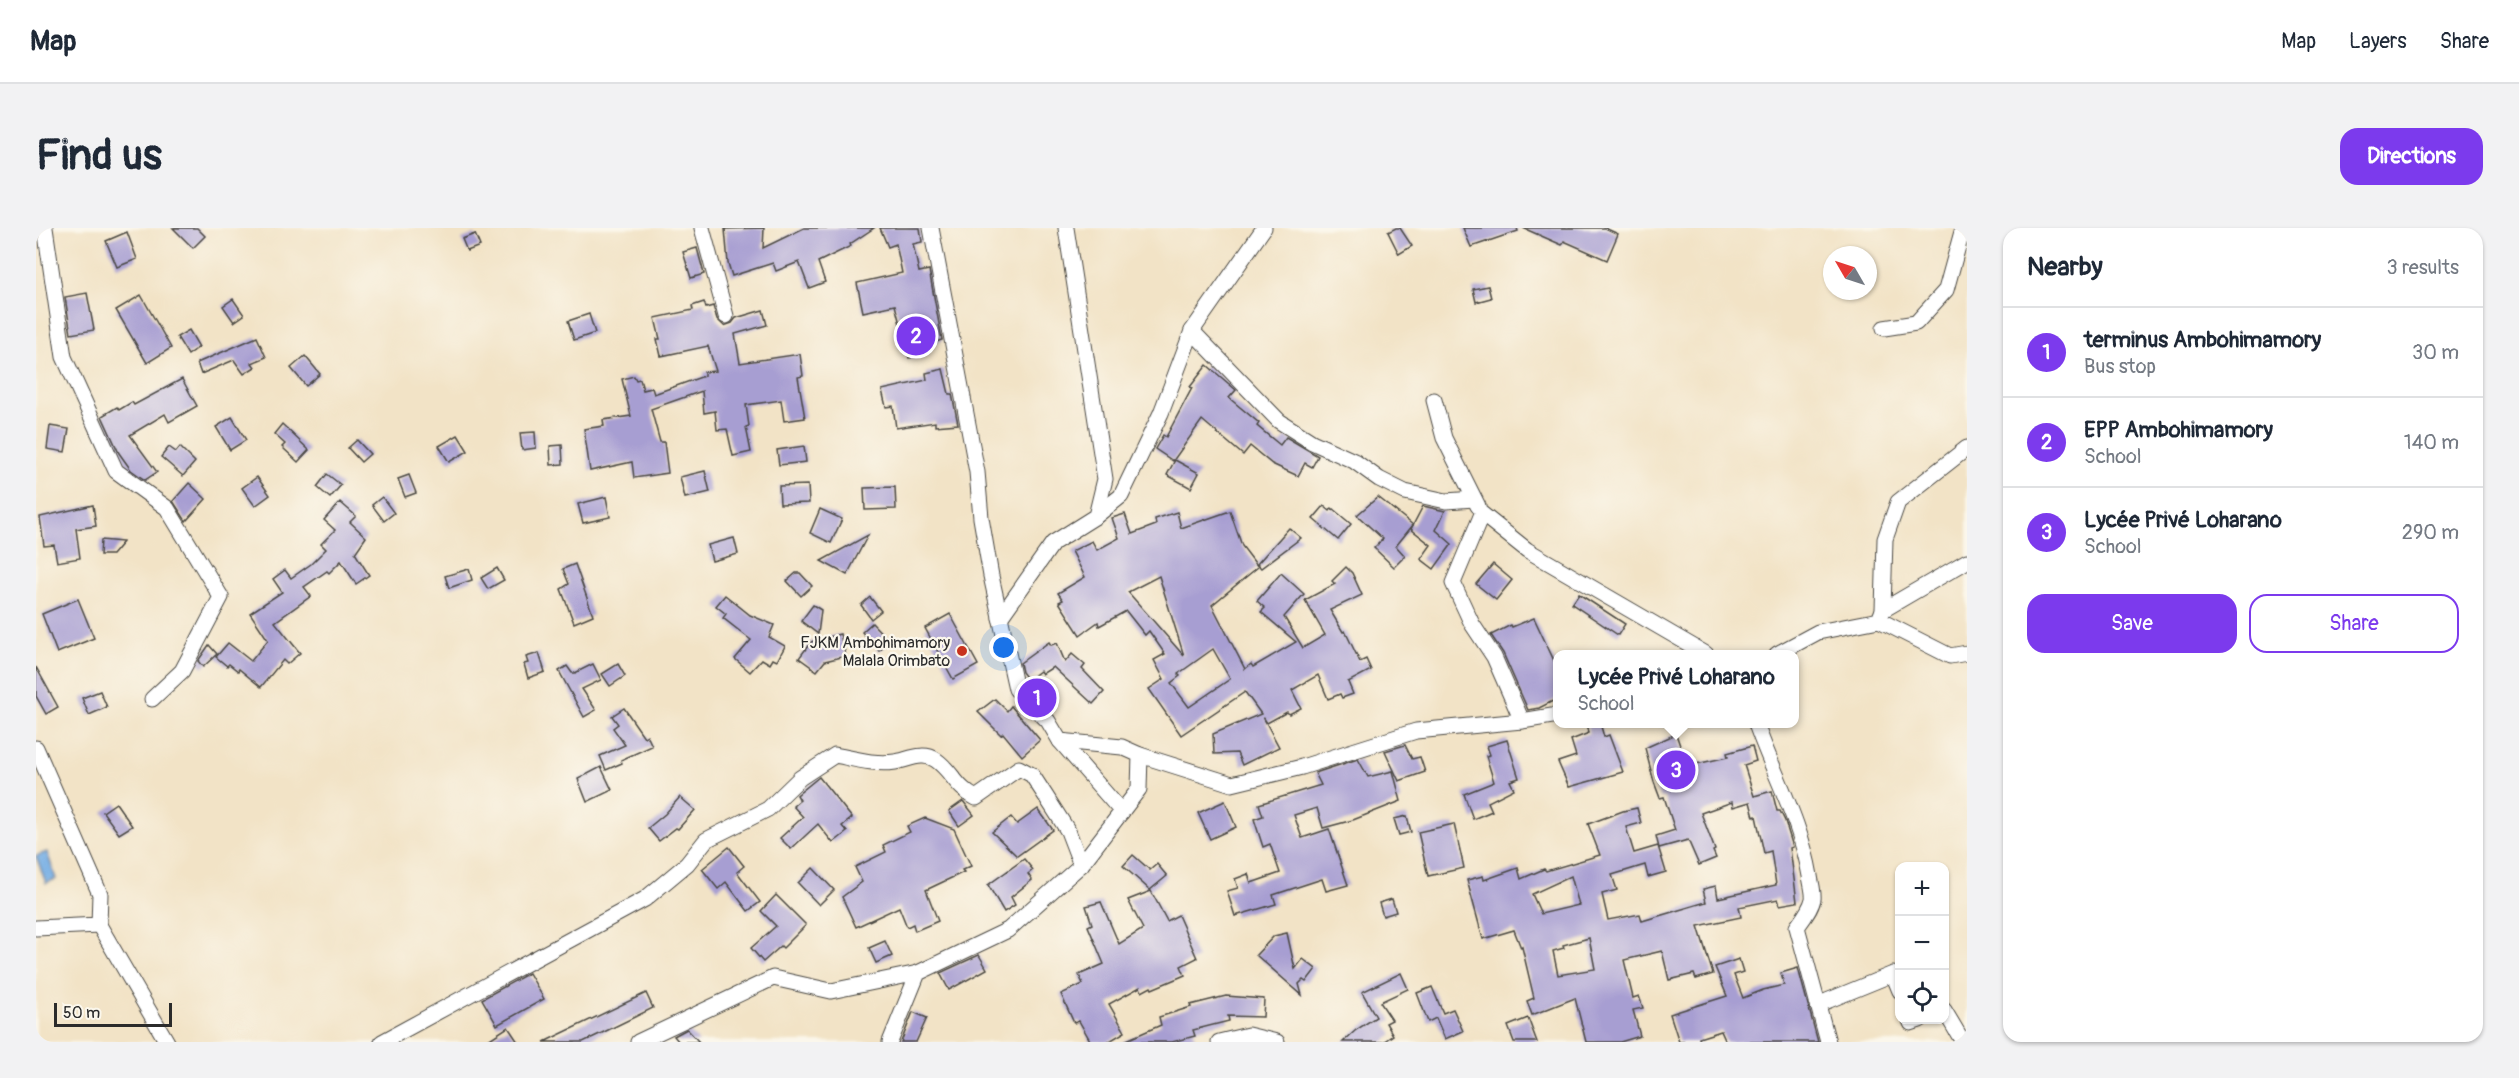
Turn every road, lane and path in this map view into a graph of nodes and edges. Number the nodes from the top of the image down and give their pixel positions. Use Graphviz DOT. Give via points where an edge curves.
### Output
graph roads {
  1 [pos="45,228"];
  2 [pos="702,228"];
  3 [pos="931,228"];
  4 [pos="1066,228"];
  5 [pos="1264,228"];
  6 [pos="1963,228"];
  7 [pos="726,316"];
  8 [pos="1884,328"];
  9 [pos="1192,331"];
  10 [pos="1434,400"];
  11 [pos="1967,448"];
  12 [pos="1474,499"];
  13 [pos="1482,514"];
  14 [pos="1096,516"];
  15 [pos="1967,561"];
  16 [pos="1881,615"];
  17 [pos="1000,618"];
  18 [pos="1699,650"];
  19 [pos="1784,650"];
  20 [pos="1967,653"];
  21 [pos="152,699"];
  22 [pos="1553,716"];
  23 [pos="1522,721"];
  24 [pos="1758,728"];
  25 [pos="1060,741"];
  26 [pos="36,748"];
  27 [pos="1140,755"];
  28 [pos="1122,812"];
  29 [pos="1081,865"];
  30 [pos="99,925"];
  31 [pos="36,928"];
  32 [pos="918,973"];
  33 [pos="1895,980"];
  34 [pos="1817,1005"];
  35 [pos="1949,1018"];
  36 [pos="168,1042"];
  37 [pos="382,1042"];
  38 [pos="639,1042"];
  39 [pos="890,1042"];
  40 [pos="1219,1042"];
  41 [pos="1277,1042"];
  42 [pos="1828,1042"];
  43 [pos="1963,1042"];
  1 -- 21 [label="street" via="64,357 116,471 167,508 221,597 182,671"];
  2 -- 7 [label="street"];
  3 -- 17 [label="street"];
  4 -- 14 [label="street" via="1105,479"];
  5 -- 9 [label="street"];
  6 -- 8 [label="street" via="1946,290 1916,323"];
  9 -- 12 [label="street" via="1279,421 1312,441 1405,492 1446,501"];
  9 -- 14 [label="street" via="1161,413 1121,496"];
  10 -- 12 [label="street" via="1444,438"];
  11 -- 16 [label="street" via="1898,502 1885,539"];
  12 -- 13 [label="street"];
  13 -- 18 [label="street" via="1527,550"];
  13 -- 23 [label="street" via="1453,583 1472,624 1494,657"];
  14 -- 17 [label="street" via="1053,543"];
  15 -- 16 [label="street"];
  16 -- 19 [label="street" via="1818,632"];
  16 -- 20 [label="street" via="1950,656"];
  17 -- 25 [label="street" via="1016,689 1048,721"];
  22 -- 23 [label="street"];
  23 -- 27 [label="street" via="1416,731 1302,767 1232,784"];
  24 -- 34 [label="street" via="1795,819 1809,872 1814,898 1797,927"];
  25 -- 27 [label="street" via="1122,747"];
  25 -- 28 [label="street"];
  26 -- 30 [label="street" via="100,894"];
  27 -- 28 [label="street" via="1139,789"];
  28 -- 29 [label="street"];
  29 -- 32 [label="street" via="1008,930"];
  29 -- 37 [label="street" via="1068,831 1032,775 1020,768 976,798 964,792 935,759 917,756 872,763 836,755 800,778 768,809 706,840 687,864 645,899"];
  30 -- 31 [label="street"];
  30 -- 36 [label="street"];
  32 -- 38 [label="street" via="831,991 773,978"];
  32 -- 39 [label="street"];
  33 -- 34 [label="street" via="1893,974"];
  34 -- 42 [label="street"];
  35 -- 43 [label="street"];
  40 -- 41 [label="street" via="1248,1035"];
}
